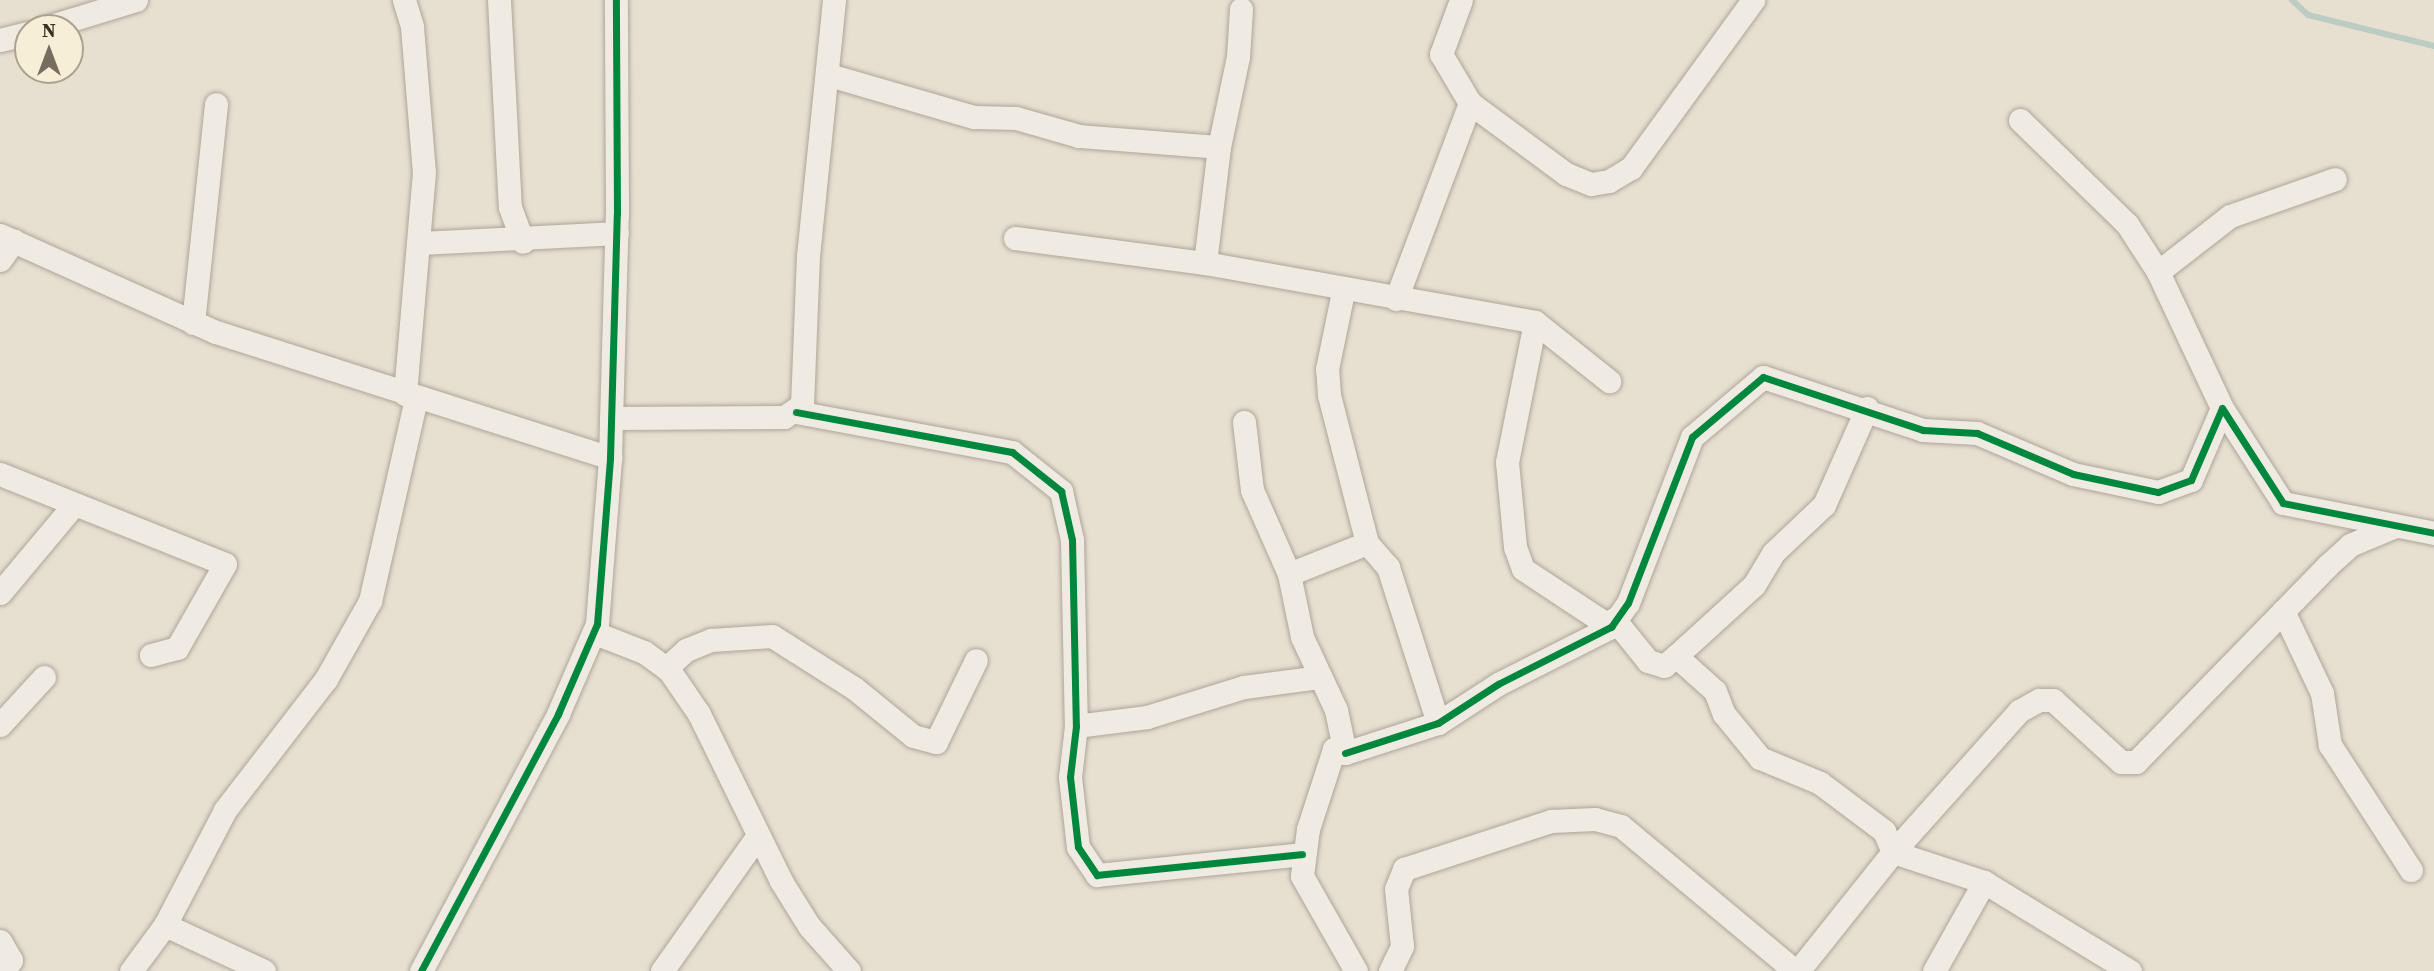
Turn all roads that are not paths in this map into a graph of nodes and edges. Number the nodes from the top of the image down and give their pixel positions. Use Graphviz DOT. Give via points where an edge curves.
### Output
graph roads {
  1 [pos="136,0"];
  2 [pos="404,0"];
  3 [pos="499,0"];
  4 [pos="616,0"];
  5 [pos="834,0"];
  6 [pos="1461,0"];
  7 [pos="1753,0"];
  8 [pos="1241,9"];
  9 [pos="84,16"];
  10 [pos="829,75"];
  11 [pos="1470,103"];
  12 [pos="216,104"];
  13 [pos="2020,120"];
  14 [pos="1219,147"];
  15 [pos="2335,179"];
  16 [pos="617,233"];
  17 [pos="7,238"];
  18 [pos="1015,238"];
  19 [pos="523,242"];
  20 [pos="422,243"];
  21 [pos="0,260"];
  22 [pos="1205,263"];
  23 [pos="2158,272"];
  24 [pos="1343,292"];
  25 [pos="1396,299"];
  26 [pos="1535,322"];
  27 [pos="193,323"];
  28 [pos="1609,380"];
  29 [pos="410,397"];
  30 [pos="1867,408"];
  31 [pos="2222,408"];
  32 [pos="796,412"];
  33 [pos="611,418"];
  34 [pos="1244,422"];
  35 [pos="610,458"];
  36 [pos="0,474"];
  37 [pos="72,507"];
  38 [pos="2393,527"];
  39 [pos="2434,533"];
  40 [pos="1367,543"];
  41 [pos="1289,574"];
  42 [pos="0,593"];
  43 [pos="2283,611"];
  44 [pos="1612,623"];
  45 [pos="595,633"];
  46 [pos="151,655"];
  47 [pos="1676,656"];
  48 [pos="976,660"];
  49 [pos="666,668"];
  50 [pos="44,677"];
  51 [pos="1320,677"];
  52 [pos="1438,723"];
  53 [pos="0,724"];
  54 [pos="1076,726"];
  55 [pos="1345,752"];
  56 [pos="757,837"];
  57 [pos="1893,852"];
  58 [pos="1303,854"];
  59 [pos="2411,870"];
  60 [pos="1984,883"];
  61 [pos="165,925"];
  62 [pos="131,971"];
  63 [pos="264,971"];
  64 [pos="421,971"];
  65 [pos="662,971"];
  66 [pos="849,971"];
  67 [pos="1356,971"];
  68 [pos="1390,971"];
  69 [pos="1796,971"];
  70 [pos="1934,971"];
  71 [pos="2130,971"];
  1 -- 9 [label="street"];
  2 -- 20 [label="street" via="412,27 424,172"];
  3 -- 19 [label="street" via="510,207"];
  4 -- 16 [label="street"];
  5 -- 10 [label="street"];
  6 -- 11 [label="street" via="1441,54"];
  7 -- 11 [label="street" via="1630,168 1609,181 1582,184"];
  8 -- 14 [label="street" via="1238,57"];
  10 -- 14 [label="street" via="974,117 1016,118 1079,136"];
  10 -- 32 [label="street" via="820,115 807,256 804,396"];
  11 -- 25 [label="street"];
  12 -- 27 [label="street"];
  13 -- 23 [label="street" via="2127,224"];
  14 -- 22 [label="street"];
  15 -- 23 [label="street" via="2230,216"];
  16 -- 19 [label="street"];
  16 -- 33 [label="street"];
  17 -- 21 [label="street"];
  17 -- 27 [label="street"];
  18 -- 22 [label="street"];
  19 -- 20 [label="street"];
  20 -- 29 [label="street"];
  22 -- 24 [label="street"];
  23 -- 31 [label="street"];
  24 -- 25 [label="street"];
  24 -- 40 [label="street" via="1327,369 1328,395"];
  25 -- 26 [label="street"];
  26 -- 28 [label="street"];
  26 -- 44 [label="street" via="1507,462 1515,547 1523,569"];
  27 -- 29 [label="street"];
  29 -- 35 [label="street"];
  29 -- 61 [label="street" via="370,601 326,679 225,810"];
  30 -- 31 [label="street" via="1923,430 1977,433 2073,474 2158,492 2191,480"];
  30 -- 44 [label="street" via="1763,377 1747,385 1692,437 1628,603"];
  30 -- 47 [label="street" via="1824,505 1773,554 1754,585"];
  31 -- 38 [label="street" via="2283,503"];
  32 -- 33 [label="street" via="783,417"];
  32 -- 54 [label="street" via="1012,452 1061,491 1072,540"];
  33 -- 35 [label="street"];
  34 -- 41 [label="street" via="1252,489"];
  35 -- 45 [label="street"];
  36 -- 37 [label="street"];
  37 -- 42 [label="street"];
  37 -- 46 [label="street" via="225,564 177,648"];
  38 -- 39 [label="street"];
  38 -- 43 [label="street" via="2350,545"];
  40 -- 41 [label="street"];
  40 -- 52 [label="street" via="1388,567"];
  41 -- 51 [label="street" via="1295,614"];
  43 -- 57 [label="street" via="2136,762 2121,762 2053,700 2039,700 2019,711"];
  43 -- 59 [label="street" via="2319,684 2330,745"];
  44 -- 47 [label="street" via="1648,662 1664,666"];
  44 -- 52 [label="street" via="1498,684"];
  45 -- 49 [label="street" via="644,652"];
  45 -- 64 [label="street" via="558,714"];
  47 -- 57 [label="street" via="1715,691 1724,714 1760,758 1820,783 1884,831"];
  48 -- 49 [label="street" via="936,742 913,736 854,688 772,636 711,640 686,650"];
  49 -- 56 [label="street" via="699,714"];
  50 -- 53 [label="street"];
  51 -- 54 [label="street" via="1244,687 1147,717"];
  51 -- 55 [label="street" via="1336,709"];
  52 -- 55 [label="street"];
  54 -- 58 [label="street" via="1070,777 1079,847 1097,875"];
  55 -- 58 [label="street" via="1334,749"];
  56 -- 65 [label="street"];
  56 -- 66 [label="street" via="809,926"];
  57 -- 60 [label="street"];
  57 -- 69 [label="street"];
  58 -- 67 [label="street" via="1302,876 1311,900"];
  60 -- 70 [label="street"];
  60 -- 71 [label="street"];
  61 -- 62 [label="street"];
  61 -- 63 [label="street"];
  68 -- 69 [label="street" via="1402,946 1396,889 1404,869 1551,821 1595,819 1621,826"];
}
